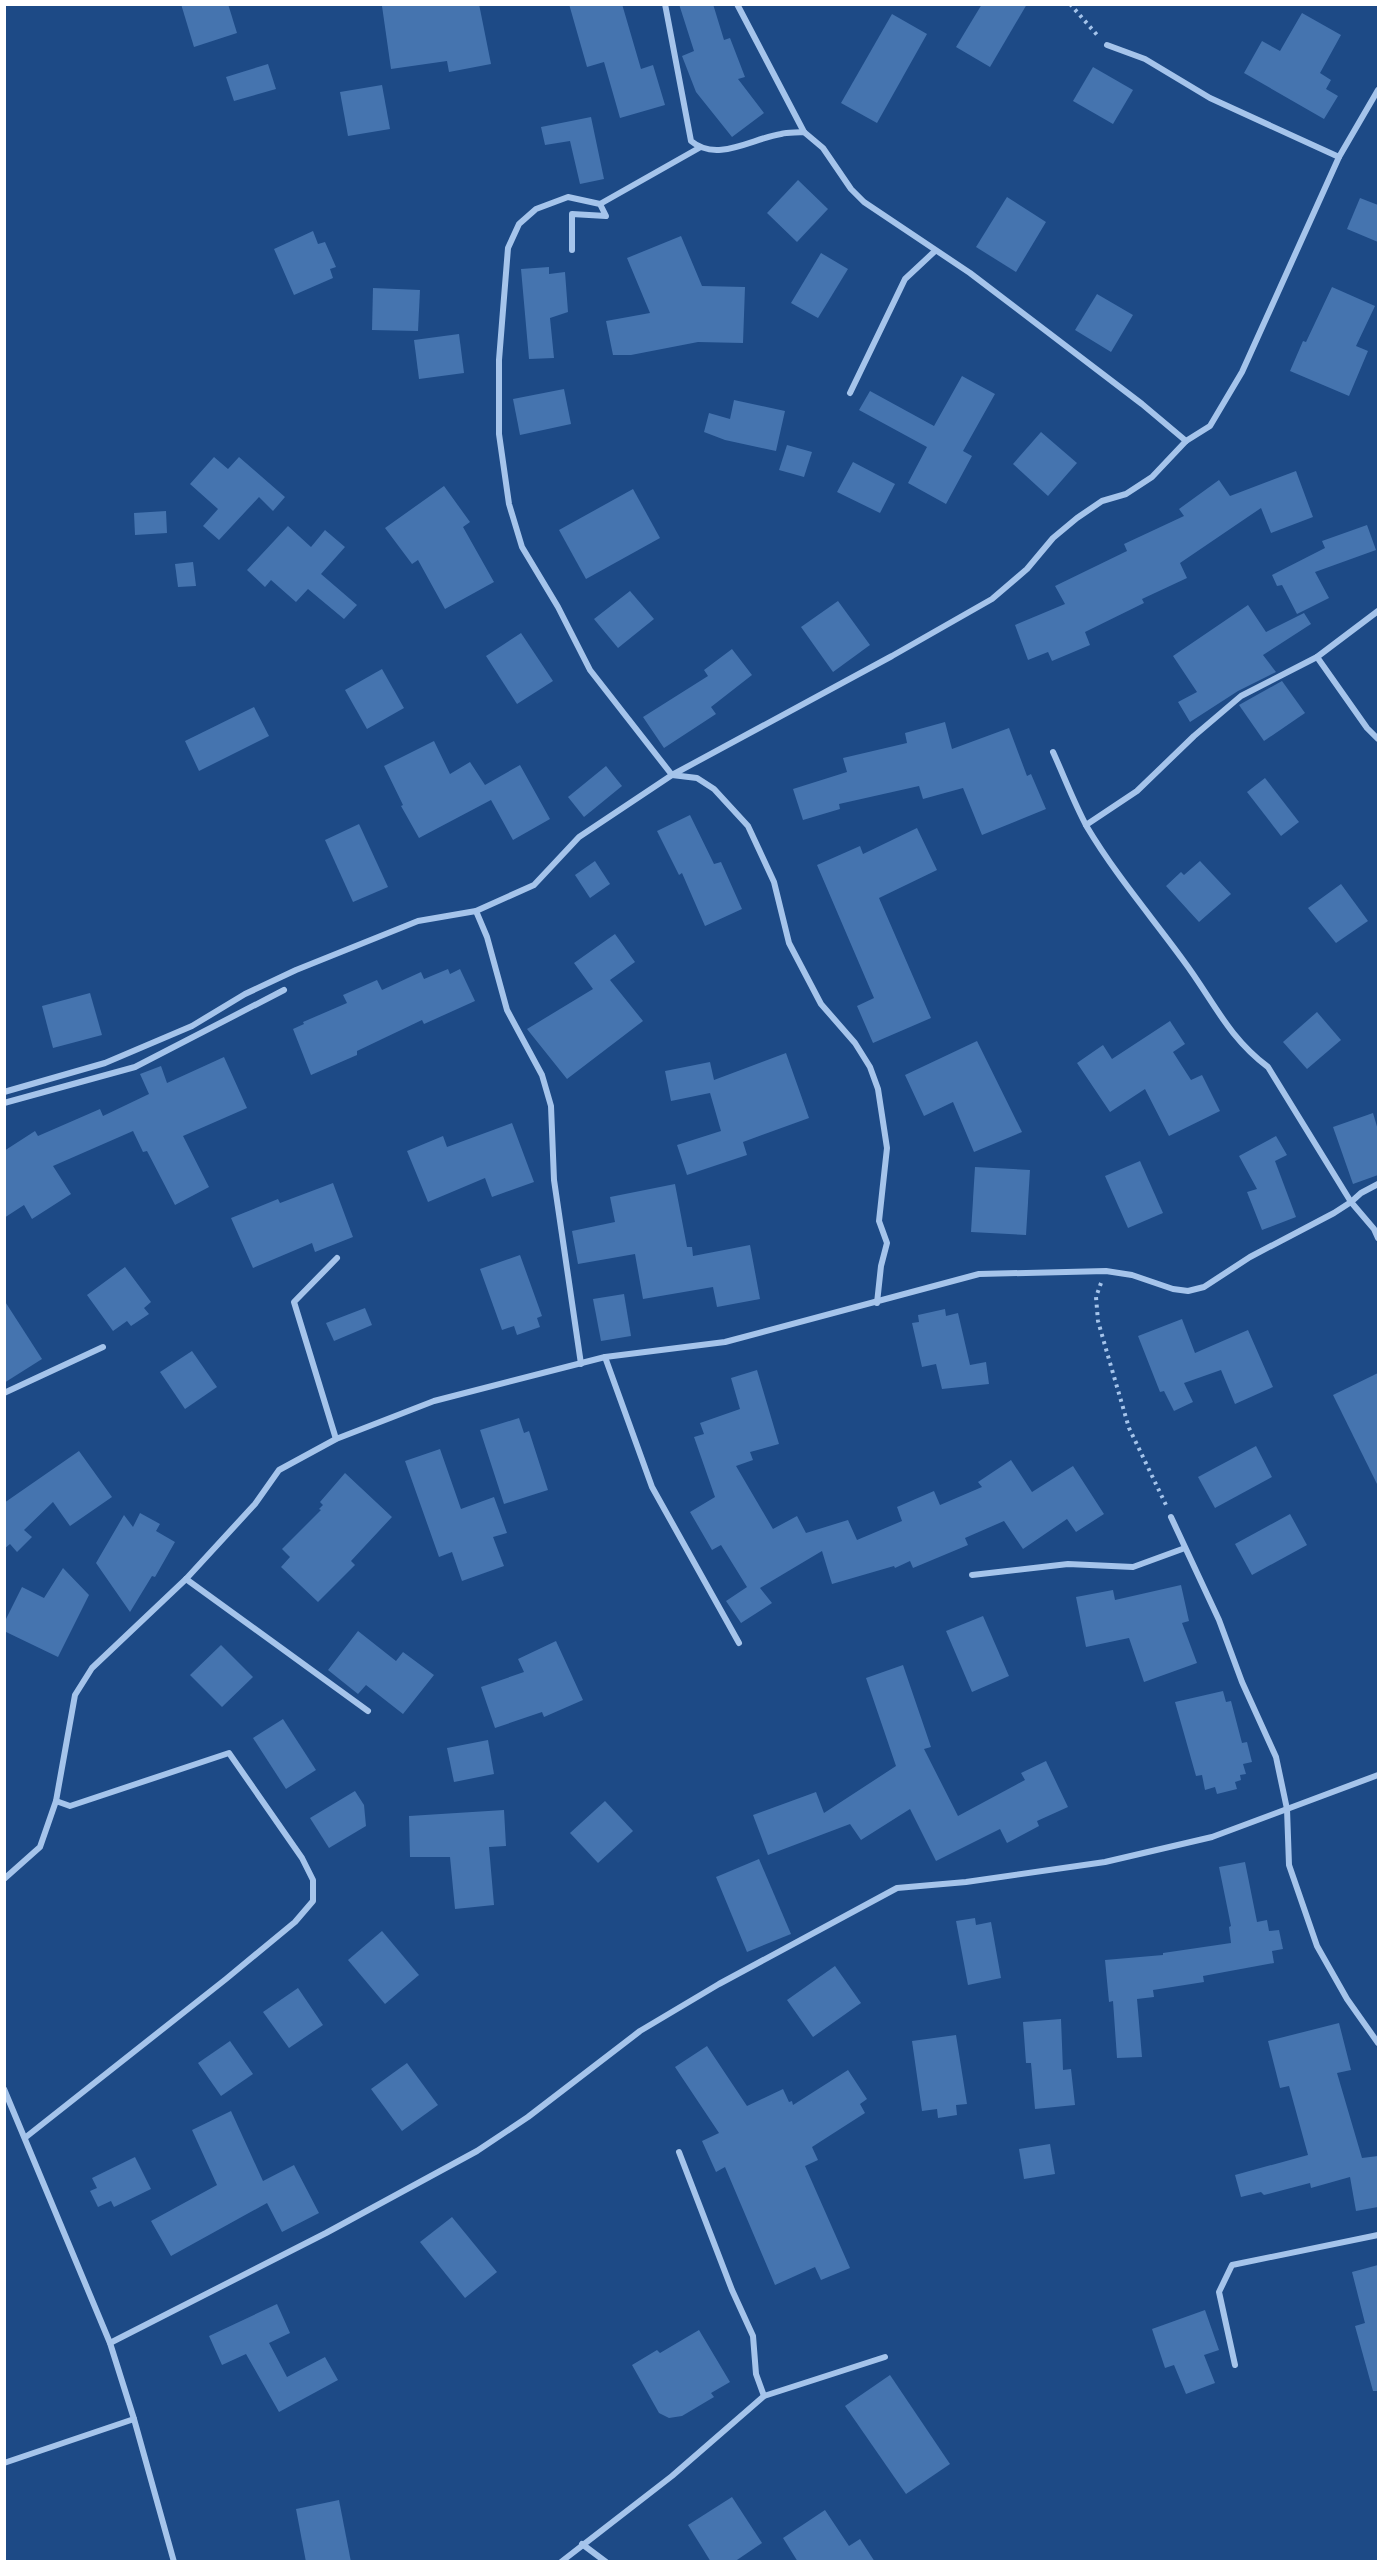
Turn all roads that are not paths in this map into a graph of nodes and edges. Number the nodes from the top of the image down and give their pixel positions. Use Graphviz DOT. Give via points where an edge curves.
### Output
graph roads {
  1 [pos="665,4"];
  2 [pos="737,4"];
  3 [pos="1107,45"];
  4 [pos="1378,90"];
  5 [pos="804,132"];
  6 [pos="699,148"];
  7 [pos="1340,157"];
  8 [pos="600,204"];
  9 [pos="572,250"];
  10 [pos="935,251"];
  11 [pos="850,393"];
  12 [pos="1186,441"];
  13 [pos="1378,611"];
  14 [pos="1317,657"];
  15 [pos="1378,739"];
  16 [pos="1053,752"];
  17 [pos="672,775"];
  18 [pos="1086,825"];
  19 [pos="476,911"];
  20 [pos="285,990"];
  21 [pos="4,1092"];
  22 [pos="4,1102"];
  23 [pos="1378,1184"];
  24 [pos="1351,1203"];
  25 [pos="1378,1238"];
  26 [pos="337,1258"];
  27 [pos="876,1303"];
  28 [pos="103,1347"];
  29 [pos="605,1357"];
  30 [pos="581,1364"];
  31 [pos="4,1393"];
  32 [pos="336,1439"];
  33 [pos="1171,1517"];
  34 [pos="1185,1548"];
  35 [pos="972,1575"];
  36 [pos="186,1579"];
  37 [pos="739,1643"];
  38 [pos="368,1711"];
  39 [pos="1378,1775"];
  40 [pos="56,1801"];
  41 [pos="1287,1809"];
  42 [pos="4,1879"];
  43 [pos="1378,2043"];
  44 [pos="4,2089"];
  45 [pos="26,2137"];
  46 [pos="679,2152"];
  47 [pos="1378,2235"];
  48 [pos="110,2343"];
  49 [pos="885,2357"];
  50 [pos="1235,2365"];
  51 [pos="764,2396"];
  52 [pos="134,2419"];
  53 [pos="4,2463"];
  54 [pos="582,2544"];
  55 [pos="174,2562"];
  56 [pos="561,2562"];
  57 [pos="606,2562"];
  1 -- 6 [label="street" via="691,141"];
  2 -- 5 [label="street"];
  3 -- 7 [label="street" via="1145,59 1210,98"];
  4 -- 7 [label="street"];
  5 -- 6 [label="street" via="779,134 747,145"];
  5 -- 10 [label="street" via="823,148 864,202"];
  6 -- 8 [label="street"];
  7 -- 12 [label="street" via="1230,396 1210,426"];
  8 -- 9 [label="street" via="606,216 572,214"];
  8 -- 17 [label="street" via="568,197 536,209 519,224 508,248 499,360 499,434 509,504 522,547 590,670"];
  10 -- 11 [label="street" via="905,279"];
  10 -- 12 [label="street" via="970,273"];
  12 -- 17 [label="street" via="1152,477 1077,518 992,599"];
  13 -- 14 [label="street"];
  14 -- 15 [label="street"];
  14 -- 18 [label="street" via="1241,696 1137,791"];
  16 -- 18 [label="street"];
  17 -- 19 [label="street" via="579,837 534,885"];
  17 -- 27 [label="street" via="697,778 714,789 748,826 774,882 789,943 821,1004 870,1067 878,1089 886,1148 879,1221 886,1243"];
  18 -- 24 [label="street" via="1144,911 1184,961 1221,1020 1249,1053 1268,1067"];
  19 -- 21 [label="street" via="418,921 286,975 192,1026 105,1063"];
  19 -- 30 [label="street" via="488,937 507,1010 542,1075 551,1106 555,1180"];
  20 -- 22 [label="street" via="135,1067"];
  23 -- 24 [label="street"];
  24 -- 25 [label="street"];
  24 -- 27 [label="street" via="1260,1251 1204,1287 1173,1289 1106,1271 979,1274"];
  26 -- 32 [label="street" via="294,1302"];
  27 -- 29 [label="street" via="725,1342"];
  28 -- 31 [label="street"];
  29 -- 30 [label="street"];
  29 -- 37 [label="street" via="652,1487"];
  30 -- 32 [label="street" via="434,1401"];
  32 -- 36 [label="street" via="279,1470 255,1504"];
  33 -- 34 [label="street"];
  34 -- 35 [label="street" via="1133,1567 1068,1564"];
  34 -- 41 [label="street" via="1276,1757"];
  36 -- 38 [label="street"];
  36 -- 40 [label="street" via="92,1668 75,1695"];
  39 -- 41 [label="street"];
  40 -- 42 [label="street" via="40,1847"];
  40 -- 45 [label="street" via="70,1806 229,1754 302,1858 313,1881 313,1901 226,1979"];
  41 -- 43 [label="street" via="1289,1865 1317,1946"];
  41 -- 48 [label="street" via="1212,1837 1105,1862 897,1888 640,2031 477,2151"];
  44 -- 45 [label="street"];
  45 -- 48 [label="street"];
  46 -- 51 [label="street" via="753,2336 756,2374"];
  47 -- 50 [label="street" via="1232,2265 1219,2292"];
  48 -- 52 [label="street"];
  49 -- 51 [label="street"];
  51 -- 54 [label="street" via="672,2476"];
  52 -- 53 [label="street"];
  52 -- 55 [label="street"];
  54 -- 56 [label="street"];
  54 -- 57 [label="street"];
}
